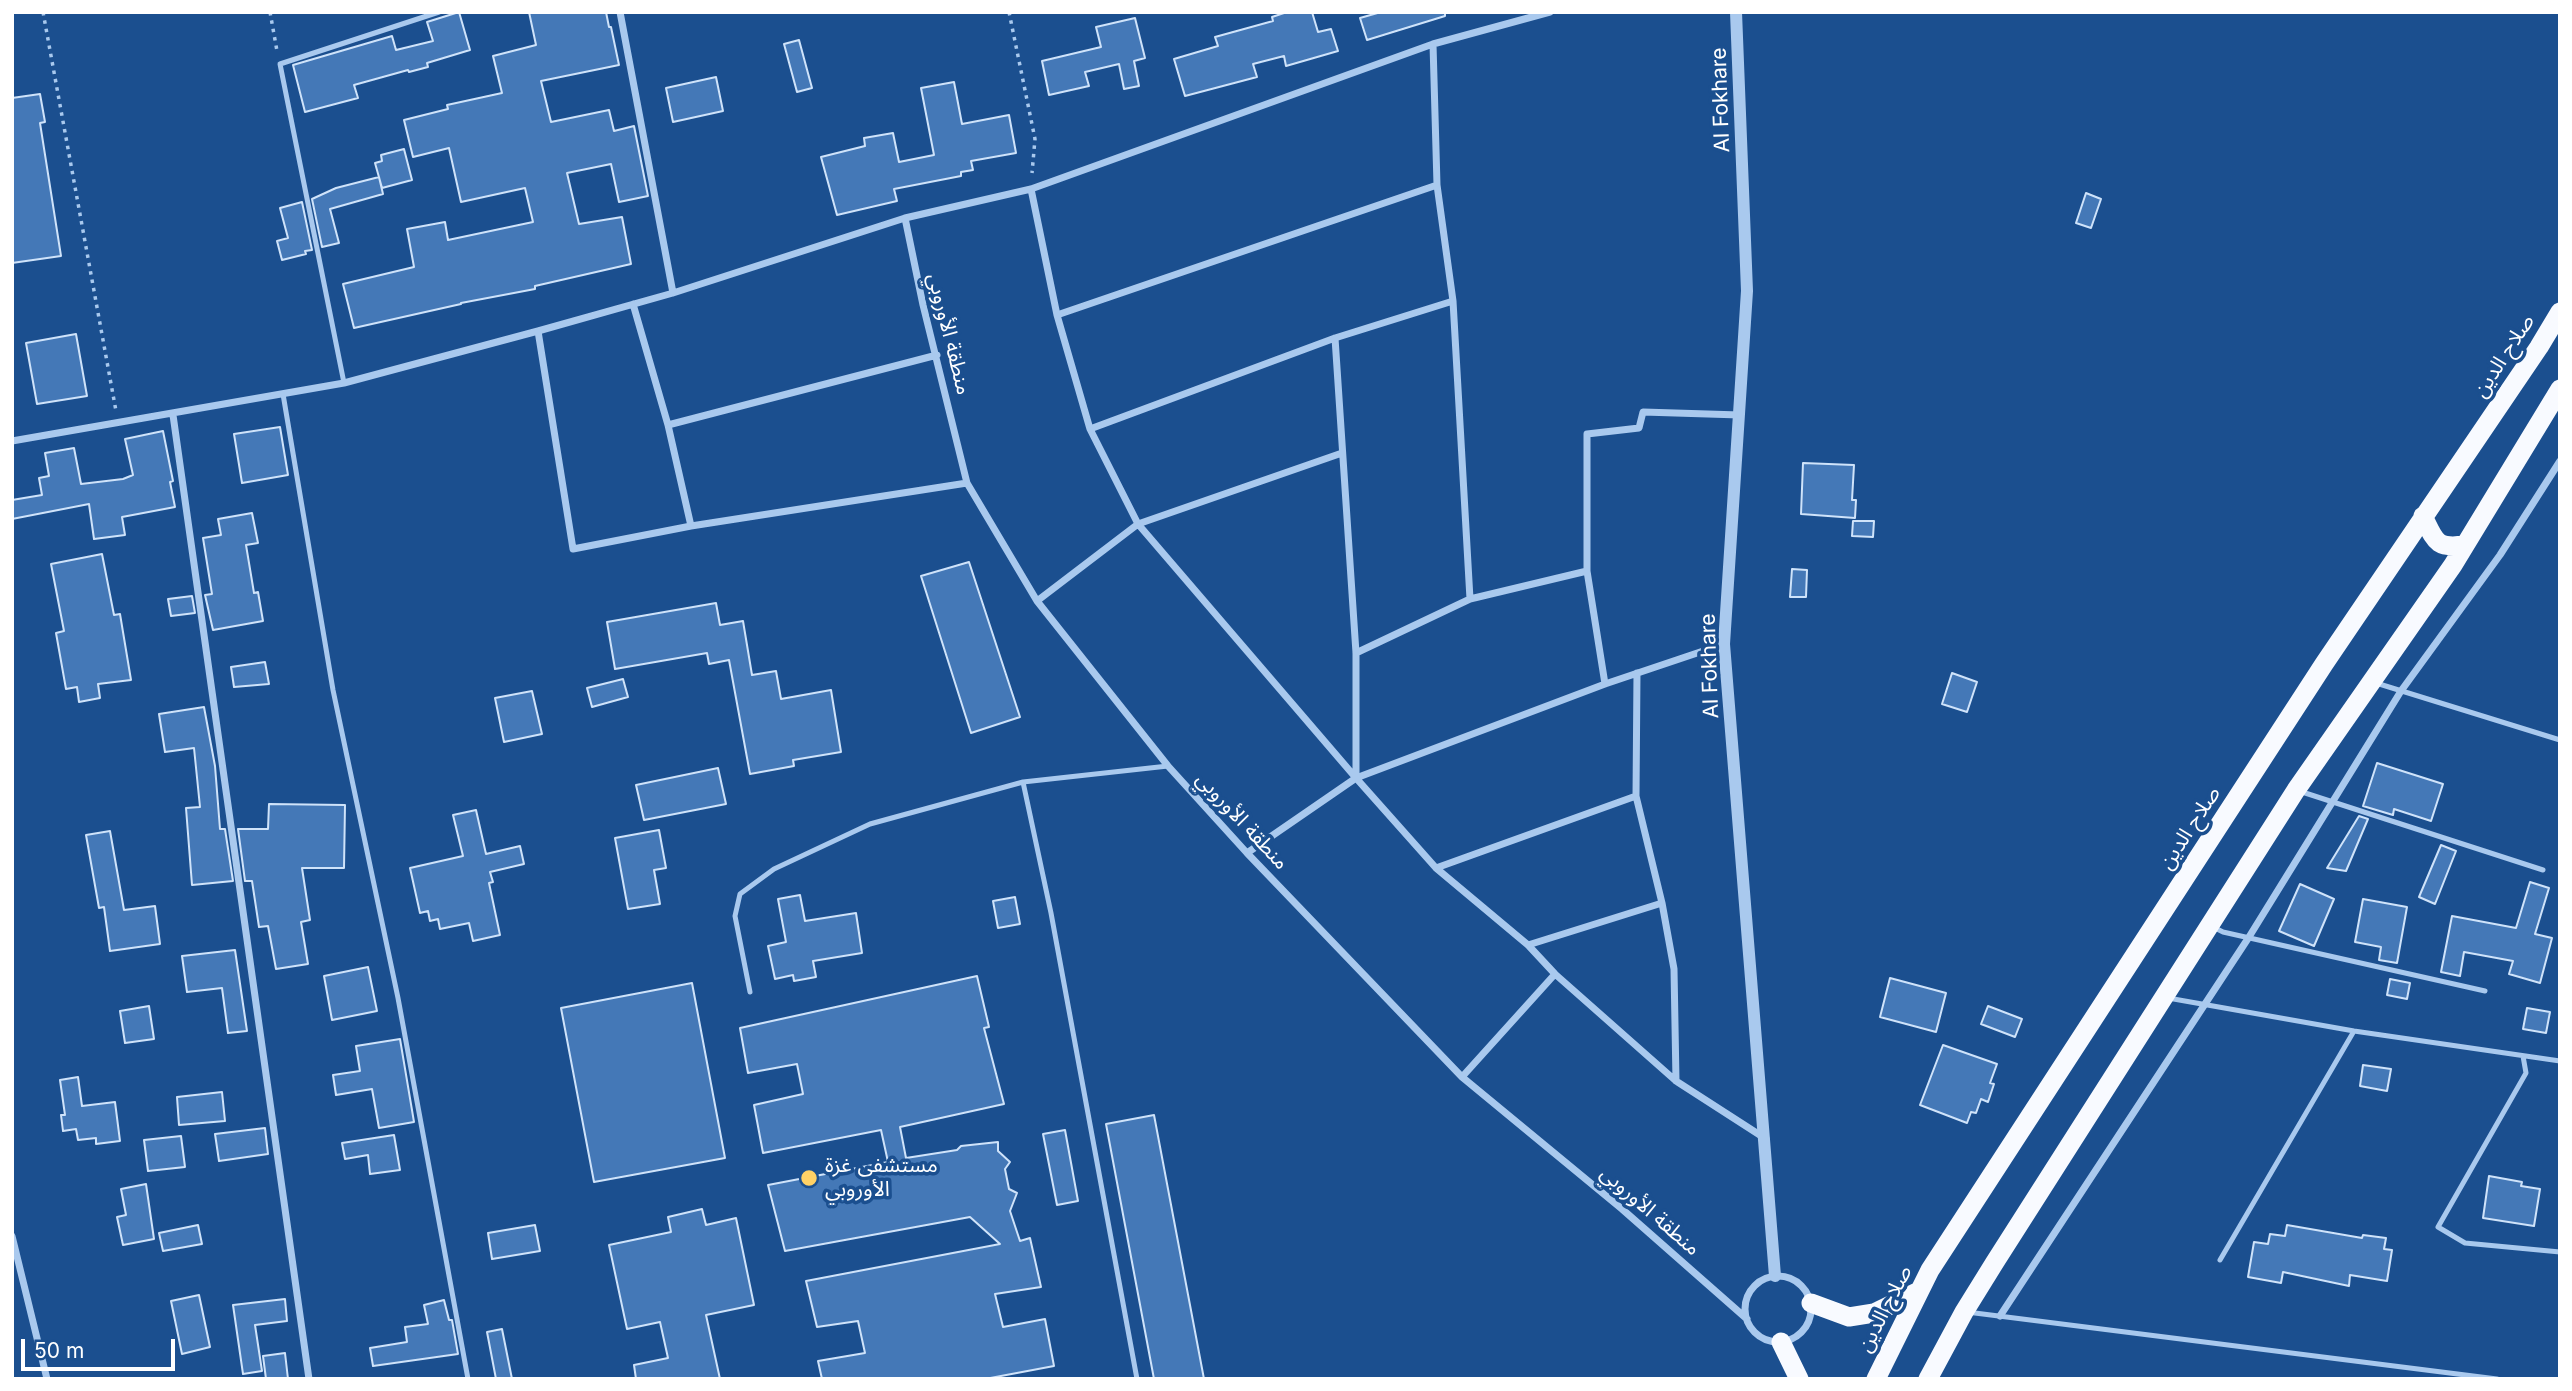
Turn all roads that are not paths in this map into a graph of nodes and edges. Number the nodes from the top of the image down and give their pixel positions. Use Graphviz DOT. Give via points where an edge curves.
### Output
graph roads {
  1 [pos="439,12"];
  2 [pos="620,12"];
  3 [pos="1550,12"];
  4 [pos="1736,12"];
  5 [pos="1433,44"];
  6 [pos="1437,185"];
  7 [pos="1031,189"];
  8 [pos="905,218"];
  9 [pos="674,293"];
  10 [pos="1453,301"];
  11 [pos="633,304"];
  12 [pos="2560,312"];
  13 [pos="1057,315"];
  14 [pos="538,331"];
  15 [pos="1335,338"];
  16 [pos="937,355"];
  17 [pos="344,383"];
  18 [pos="2560,389"];
  19 [pos="283,394"];
  20 [pos="173,415"];
  21 [pos="1740,415"];
  22 [pos="668,425"];
  23 [pos="1090,429"];
  24 [pos="12,441"];
  25 [pos="1342,453"];
  26 [pos="2560,461"];
  27 [pos="967,483"];
  28 [pos="2423,516"];
  29 [pos="1139,524"];
  30 [pos="691,527"];
  31 [pos="2464,545"];
  32 [pos="1587,571"];
  33 [pos="1470,599"];
  34 [pos="1037,601"];
  35 [pos="1724,644"];
  36 [pos="1356,653"];
  37 [pos="1637,673"];
  38 [pos="2370,681"];
  39 [pos="1605,684"];
  40 [pos="2401,691"];
  41 [pos="2560,740"];
  42 [pos="1168,766"];
  43 [pos="1356,778"];
  44 [pos="1023,782"];
  45 [pos="2296,790"];
  46 [pos="1636,796"];
  47 [pos="2333,802"];
  48 [pos="1247,853"];
  49 [pos="1436,868"];
  50 [pos="2543,870"];
  51 [pos="1662,903"];
  52 [pos="2211,925"];
  53 [pos="2249,937"];
  54 [pos="1528,945"];
  55 [pos="1555,974"];
  56 [pos="2485,990"];
  57 [pos="750,992"];
  58 [pos="2165,997"];
  59 [pos="2204,1004"];
  60 [pos="2354,1031"];
  61 [pos="2524,1056"];
  62 [pos="2560,1061"];
  63 [pos="1462,1077"];
  64 [pos="1676,1081"];
  65 [pos="1766,1139"];
  66 [pos="12,1236"];
  67 [pos="2560,1252"];
  68 [pos="2220,1260"];
  69 [pos="1775,1276"];
  70 [pos="1919,1291"];
  71 [pos="1811,1303"];
  72 [pos="1964,1312"];
  73 [pos="2000,1316"];
  74 [pos="1747,1319"];
  75 [pos="1781,1342"];
  76 [pos="47,1379"];
  77 [pos="309,1379"];
  78 [pos="468,1379"];
  79 [pos="1138,1379"];
  80 [pos="1799,1379"];
  81 [pos="1875,1379"];
  82 [pos="1928,1379"];
  83 [pos="2497,1379"];
  1 -- 17 [label="lane" via="280,64"];
  2 -- 9 [label="street"];
  3 -- 5 [label="street"];
  4 -- 21 [label="street, Al Fokhare" via="1747,291"];
  5 -- 6 [label="street"];
  5 -- 7 [label="street"];
  6 -- 10 [label="street"];
  6 -- 13 [label="street"];
  7 -- 8 [label="street"];
  7 -- 13 [label="street"];
  8 -- 9 [label="street"];
  8 -- 16 [label="street, منطقة الأوروبي"];
  9 -- 11 [label="street"];
  10 -- 15 [label="street"];
  10 -- 33 [label="street"];
  11 -- 14 [label="street"];
  11 -- 22 [label="street"];
  12 -- 28 [label="highway, صلاح الدين"];
  13 -- 23 [label="street"];
  14 -- 17 [label="street"];
  14 -- 30 [label="street" via="573,549"];
  15 -- 23 [label="street"];
  15 -- 25 [label="street"];
  16 -- 22 [label="street"];
  16 -- 27 [label="street, منطقة الأوروبي"];
  17 -- 19 [label="street"];
  18 -- 31 [label="highway"];
  19 -- 20 [label="street"];
  19 -- 78 [label="lane" via="333,690 398,998"];
  20 -- 24 [label="street"];
  20 -- 77 [label="street"];
  21 -- 32 [label="street" via="1643,412 1640,428 1587,434"];
  21 -- 35 [label="street, Al Fokhare"];
  22 -- 30 [label="street"];
  23 -- 29 [label="street"];
  25 -- 29 [label="street"];
  25 -- 36 [label="street"];
  26 -- 40 [label="street" via="2500,555"];
  27 -- 30 [label="street"];
  27 -- 34 [label="street, منطقة الأوروبي"];
  28 -- 31 [label="highway" via="2436,542 2448,548"];
  28 -- 70 [label="highway, صلاح الدين"];
  29 -- 34 [label="street"];
  29 -- 43 [label="street"];
  31 -- 38 [label="highway"];
  32 -- 33 [label="street"];
  32 -- 39 [label="street"];
  33 -- 36 [label="street"];
  34 -- 42 [label="street, منطقة الأوروبي"];
  35 -- 37 [label="street"];
  35 -- 65 [label="street, Al Fokhare"];
  36 -- 43 [label="street"];
  37 -- 39 [label="street"];
  37 -- 46 [label="street"];
  38 -- 40 [label="lane"];
  38 -- 45 [label="highway"];
  39 -- 43 [label="street"];
  40 -- 41 [label="lane"];
  40 -- 47 [label="street"];
  42 -- 44 [label="lane"];
  42 -- 48 [label="street, منطقة الأوروبي"];
  43 -- 48 [label="street"];
  43 -- 49 [label="street"];
  44 -- 57 [label="lane" via="870,824 774,870 740,894 734,916"];
  44 -- 79 [label="lane"];
  45 -- 47 [label="lane"];
  45 -- 52 [label="highway"];
  46 -- 49 [label="street"];
  46 -- 51 [label="street"];
  47 -- 50 [label="lane"];
  47 -- 53 [label="street"];
  48 -- 63 [label="street, منطقة الأوروبي"];
  49 -- 54 [label="street"];
  51 -- 54 [label="street"];
  51 -- 64 [label="street" via="1674,969"];
  52 -- 53 [label="lane"];
  52 -- 58 [label="highway"];
  53 -- 56 [label="lane"];
  53 -- 59 [label="street"];
  54 -- 55 [label="street"];
  55 -- 63 [label="street"];
  55 -- 64 [label="street"];
  58 -- 59 [label="lane"];
  58 -- 72 [label="highway"];
  59 -- 60 [label="lane"];
  59 -- 73 [label="street"];
  60 -- 61 [label="lane"];
  60 -- 68 [label="lane"];
  61 -- 62 [label="lane"];
  61 -- 67 [label="lane" via="2526,1073 2438,1227 2465,1243"];
  63 -- 74 [label="street, منطقة الأوروبي"];
  64 -- 65 [label="street"];
  65 -- 69 [label="street, Al Fokhare"];
  66 -- 76 [label="street"];
  69 -- 71 [label="street" via="1800,1284"];
  69 -- 74 [label="street" via="1752,1289"];
  70 -- 71 [label="highway" via="1874,1313 1849,1317"];
  70 -- 81 [label="highway, صلاح الدين"];
  71 -- 75 [label="street" via="1801,1333"];
  72 -- 73 [label="lane"];
  72 -- 82 [label="highway"];
  73 -- 83 [label="lane"];
  74 -- 75 [label="street" via="1760,1336"];
  75 -- 80 [label="highway"];
}
